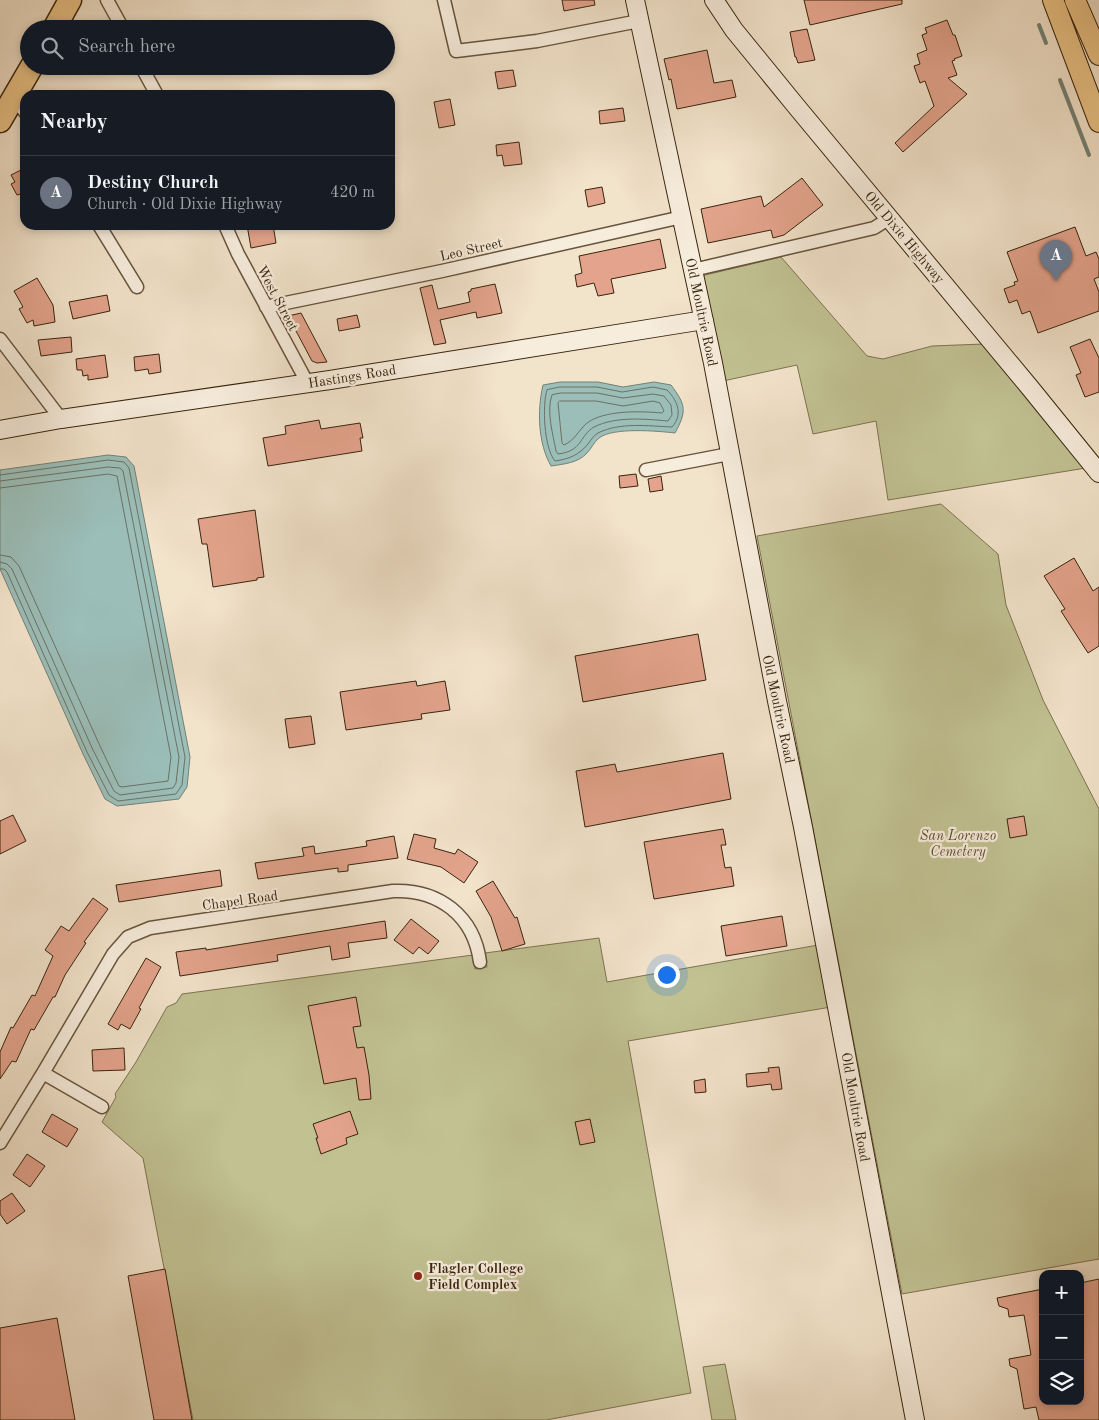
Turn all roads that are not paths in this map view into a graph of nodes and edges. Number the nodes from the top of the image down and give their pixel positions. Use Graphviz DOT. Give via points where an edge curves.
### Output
graph roads {
  1 [pos="70,0"];
  2 [pos="107,0"];
  3 [pos="444,0"];
  4 [pos="635,0"];
  5 [pos="714,0"];
  6 [pos="1053,0"];
  7 [pos="1075,0"];
  8 [pos="1085,0"];
  9 [pos="59,20"];
  10 [pos="118,20"];
  11 [pos="639,21"];
  12 [pos="1099,38"];
  13 [pos="1099,55"];
  14 [pos="29,75"];
  15 [pos="146,75"];
  16 [pos="24,90"];
  17 [pos="154,90"];
  18 [pos="1099,95"];
  19 [pos="19,105"];
  20 [pos="0,121"];
  21 [pos="1099,122"];
  22 [pos="682,218"];
  23 [pos="890,218"];
  24 [pos="101,230"];
  25 [pos="228,230"];
  26 [pos="693,270"];
  27 [pos="137,287"];
  28 [pos="266,307"];
  29 [pos="704,320"];
  30 [pos="0,339"];
  31 [pos="308,384"];
  32 [pos="60,419"];
  33 [pos="0,430"];
  34 [pos="729,454"];
  35 [pos="646,470"];
  36 [pos="1099,473"];
  37 [pos="480,962"];
  38 [pos="43,1073"];
  39 [pos="102,1107"];
  40 [pos="0,1143"];
  41 [pos="915,1420"];
  1 -- 9 [label="highway"];
  2 -- 10 [label="street"];
  3 -- 11 [label="street" via="456,51 537,41"];
  4 -- 11 [label="main road, Old Moultrie Road"];
  5 -- 23 [label="main road, Old Dixie Highway" via="741,38"];
  6 -- 18 [label="main road" via="1066,16"];
  6 -- 21 [label="main road"];
  7 -- 13 [label="main road"];
  8 -- 12 [label="main road"];
  11 -- 22 [label="main road, Old Moultrie Road"];
  14 -- 16 [label="highway"];
  15 -- 17 [label="street"];
  19 -- 20 [label="highway"];
  22 -- 26 [label="main road, Old Moultrie Road"];
  22 -- 28 [label="street, Leo Street"];
  23 -- 26 [label="street" via="874,228"];
  23 -- 36 [label="main road, Old Dixie Highway"];
  24 -- 27 [label="street"];
  25 -- 28 [label="street, West Street"];
  26 -- 29 [label="main road, Old Moultrie Road"];
  28 -- 31 [label="street, West Street"];
  29 -- 31 [label="main road, Hastings Road"];
  29 -- 34 [label="main road, Old Moultrie Road"];
  30 -- 32 [label="street"];
  31 -- 32 [label="main road, Hastings Road"];
  32 -- 33 [label="main road, Hastings Road"];
  34 -- 35 [label="street"];
  34 -- 41 [label="main road, Old Moultrie Road"];
  37 -- 38 [label="street, Chapel Road" via="475,940 460,915 431,896 406,890 150,928 128,937 113,954"];
  38 -- 39 [label="street"];
  38 -- 40 [label="street, Chapel Road"];
}
